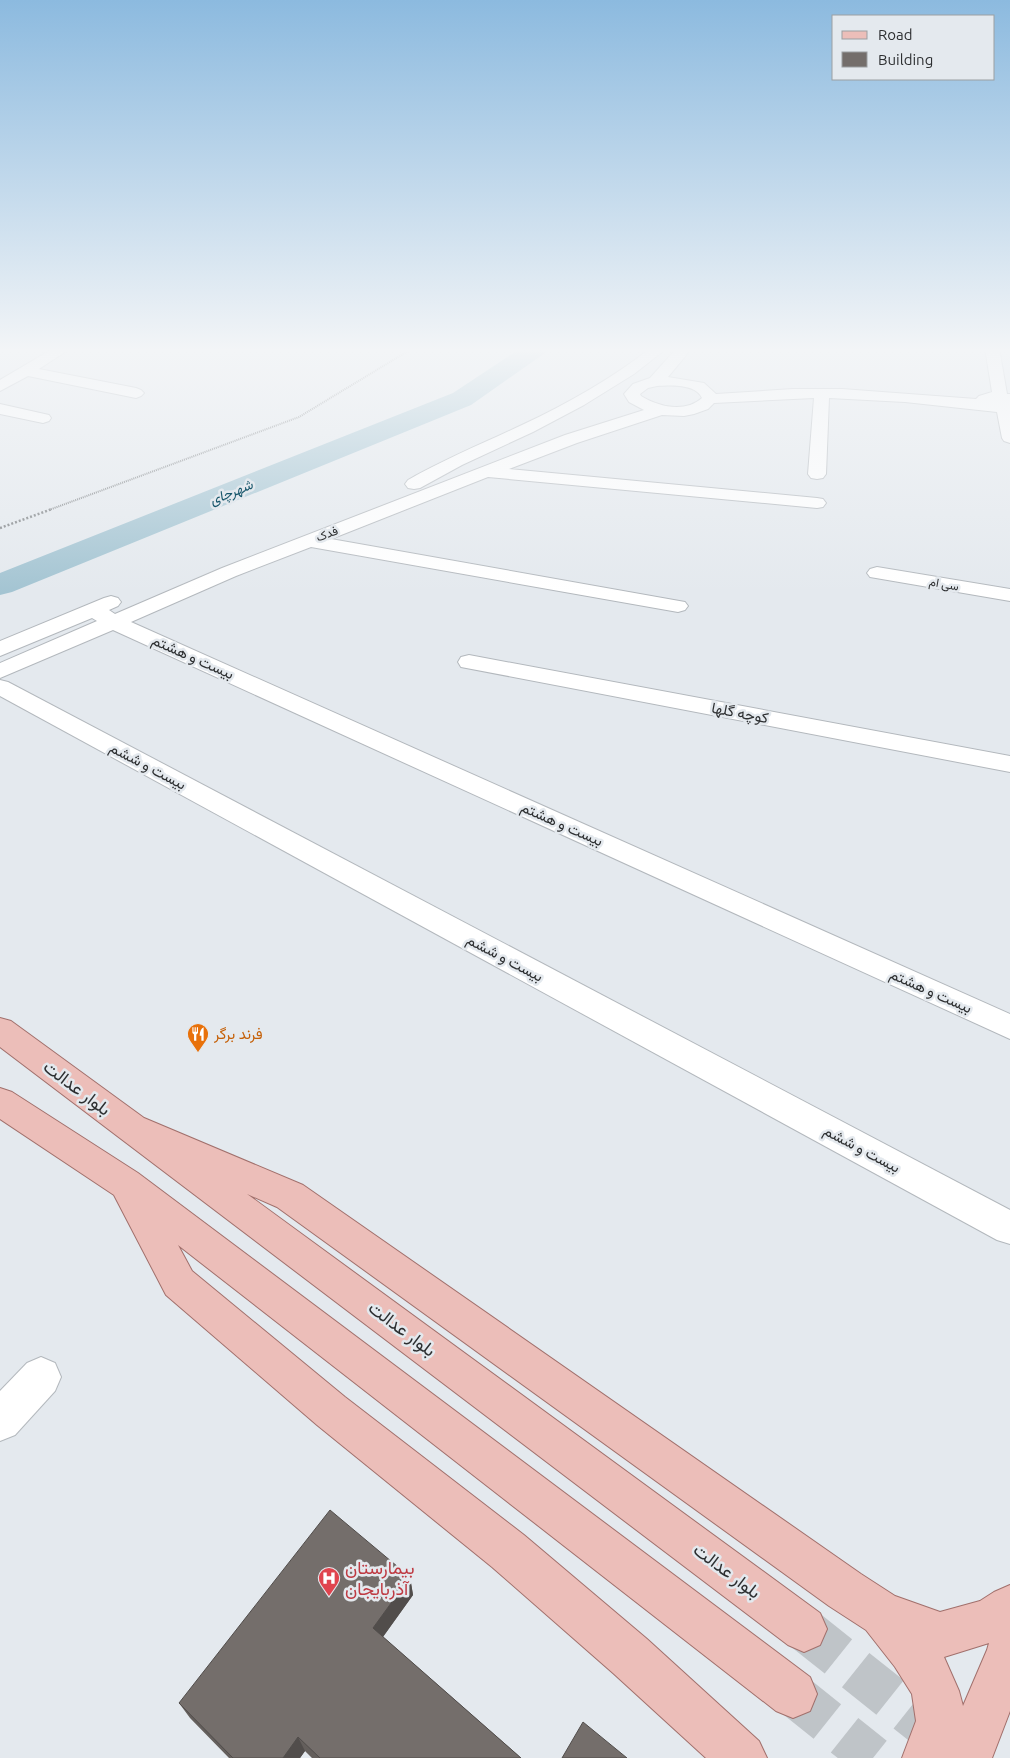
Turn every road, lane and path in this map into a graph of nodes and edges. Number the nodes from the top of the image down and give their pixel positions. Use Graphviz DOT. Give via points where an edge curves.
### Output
graph roads {
  1 [pos="263,430"];
  2 [pos="522,430"];
  3 [pos="567,430"];
  4 [pos="598,430"];
  5 [pos="820,430"];
  6 [pos="487,472"];
  7 [pos="818,474"];
  8 [pos="414,484"];
  9 [pos="817,502"];
  10 [pos="0,528"];
  11 [pos="309,541"];
  12 [pos="223,556"];
  13 [pos="877,573"];
  14 [pos="128,595"];
  15 [pos="1010,595"];
  16 [pos="678,606"];
  17 [pos="104,616"];
  18 [pos="0,649"];
  19 [pos="469,662"];
  20 [pos="0,671"];
  21 [pos="0,687"];
  22 [pos="1010,764"];
  23 [pos="1010,1027"];
  24 [pos="0,1030"];
  25 [pos="0,1102"];
  26 [pos="131,1128"];
  27 [pos="126,1184"];
  28 [pos="1010,1228"];
  29 [pos="41,1377"];
  30 [pos="0,1420"];
  31 [pos="1010,1608"];
  32 [pos="882,1614"];
  33 [pos="804,1629"];
  34 [pos="1010,1650"];
  35 [pos="793,1694"];
  36 [pos="742,1758"];
  37 [pos="927,1758"];
  38 [pos="967,1758"];
  1 -- 10 [label="path"];
  2 -- 8 [label="street" via="445,465"];
  3 -- 8 [label="street, فدک"];
  4 -- 6 [label="street, فدک"];
  5 -- 7 [label="street"];
  6 -- 9 [label="street"];
  6 -- 11 [label="street, فدک"];
  8 -- 12 [label="street, فدک"];
  11 -- 16 [label="street"];
  11 -- 17 [label="street, فدک"];
  13 -- 15 [label="street, سی ام"];
  14 -- 17 [label="street, فدک"];
  17 -- 18 [label="street, فدک"];
  17 -- 20 [label="street, فدک"];
  17 -- 23 [label="street, بیست و هشتم"];
  19 -- 22 [label="street, کوچه گلها"];
  21 -- 28 [label="street, بیست و ششم"];
  24 -- 26 [label="main road, بلوار عدالت"];
  25 -- 27 [label="main road"];
  26 -- 32 [label="main road" via="290,1196"];
  26 -- 33 [label="main road, بلوار عدالت"];
  27 -- 35 [label="main road"];
  27 -- 36 [label="main road" via="179,1283 331,1411 508,1551"];
  29 -- 30 [label="street"];
  31 -- 32 [label="main road" via="983,1623 940,1635"];
  32 -- 37 [label="main road" via="922,1666 937,1692 940,1722"];
  34 -- 38 [label="main road"];
}
